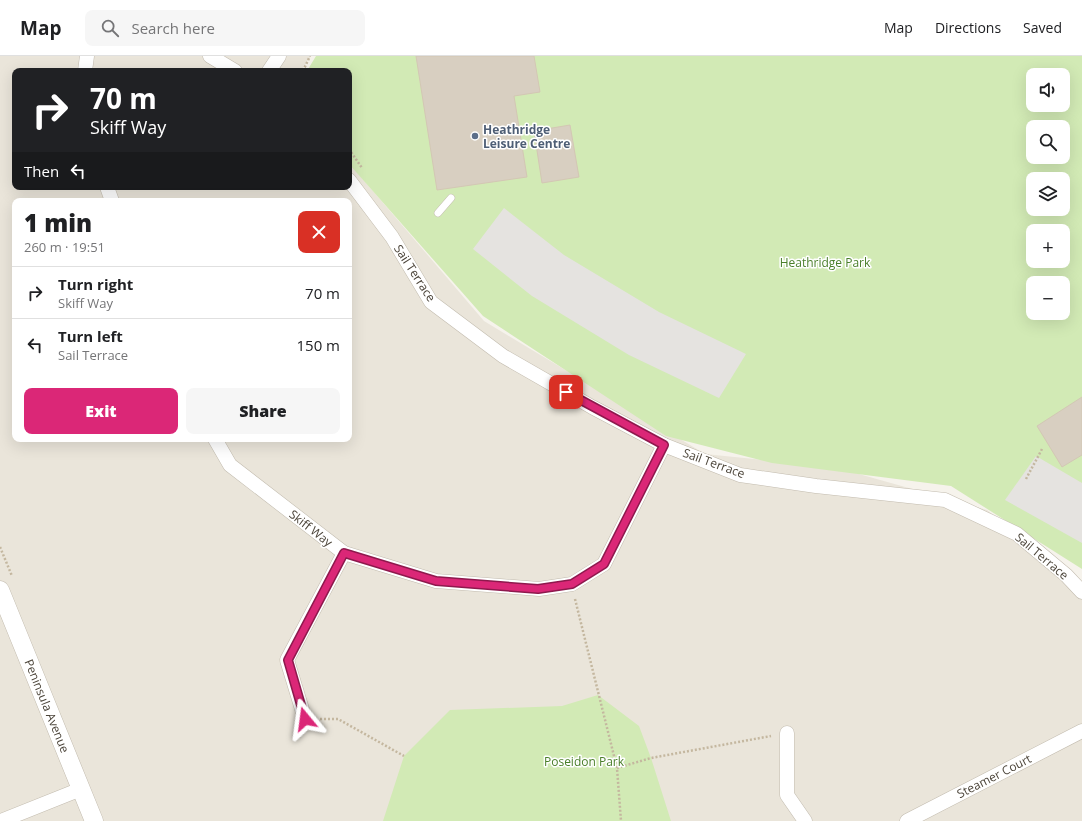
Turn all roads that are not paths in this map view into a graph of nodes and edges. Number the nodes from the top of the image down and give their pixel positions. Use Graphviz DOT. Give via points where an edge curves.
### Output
graph roads {
  1 [pos="87,56"];
  2 [pos="210,56"];
  3 [pos="279,56"];
  4 [pos="85,68"];
  5 [pos="230,68"];
  6 [pos="271,68"];
  7 [pos="352,184"];
  8 [pos="450,198"];
  9 [pos="438,213"];
  10 [pos="217,442"];
  11 [pos="664,445"];
  12 [pos="344,553"];
  13 [pos="0,590"];
  14 [pos="1082,592"];
  15 [pos="0,619"];
  16 [pos="305,719"];
  17 [pos="1082,731"];
  18 [pos="787,733"];
  19 [pos="76,791"];
  20 [pos="1,821"];
  21 [pos="81,821"];
  22 [pos="94,821"];
  23 [pos="805,821"];
  24 [pos="907,821"];
  1 -- 4 [label="street"];
  2 -- 5 [label="street"];
  3 -- 6 [label="street"];
  7 -- 11 [label="street, Sail Terrace" via="392,237 431,302 503,356"];
  8 -- 9 [label="lane"];
  10 -- 12 [label="street, Skiff Way" via="230,465"];
  11 -- 12 [label="street, Skiff Way" via="604,564 572,584 538,589 436,581"];
  11 -- 14 [label="street, Sail Terrace" via="740,475 945,500 1017,534 1066,575"];
  12 -- 16 [label="street" via="288,660"];
  13 -- 19 [label="street, Peninsula Avenue"];
  15 -- 19 [label="street, Peninsula Avenue"];
  17 -- 24 [label="street, Steamer Court"];
  18 -- 23 [label="street" via="787,795"];
  19 -- 20 [label="street"];
  19 -- 21 [label="street, Peninsula Avenue"];
  19 -- 22 [label="street, Peninsula Avenue"];
}
